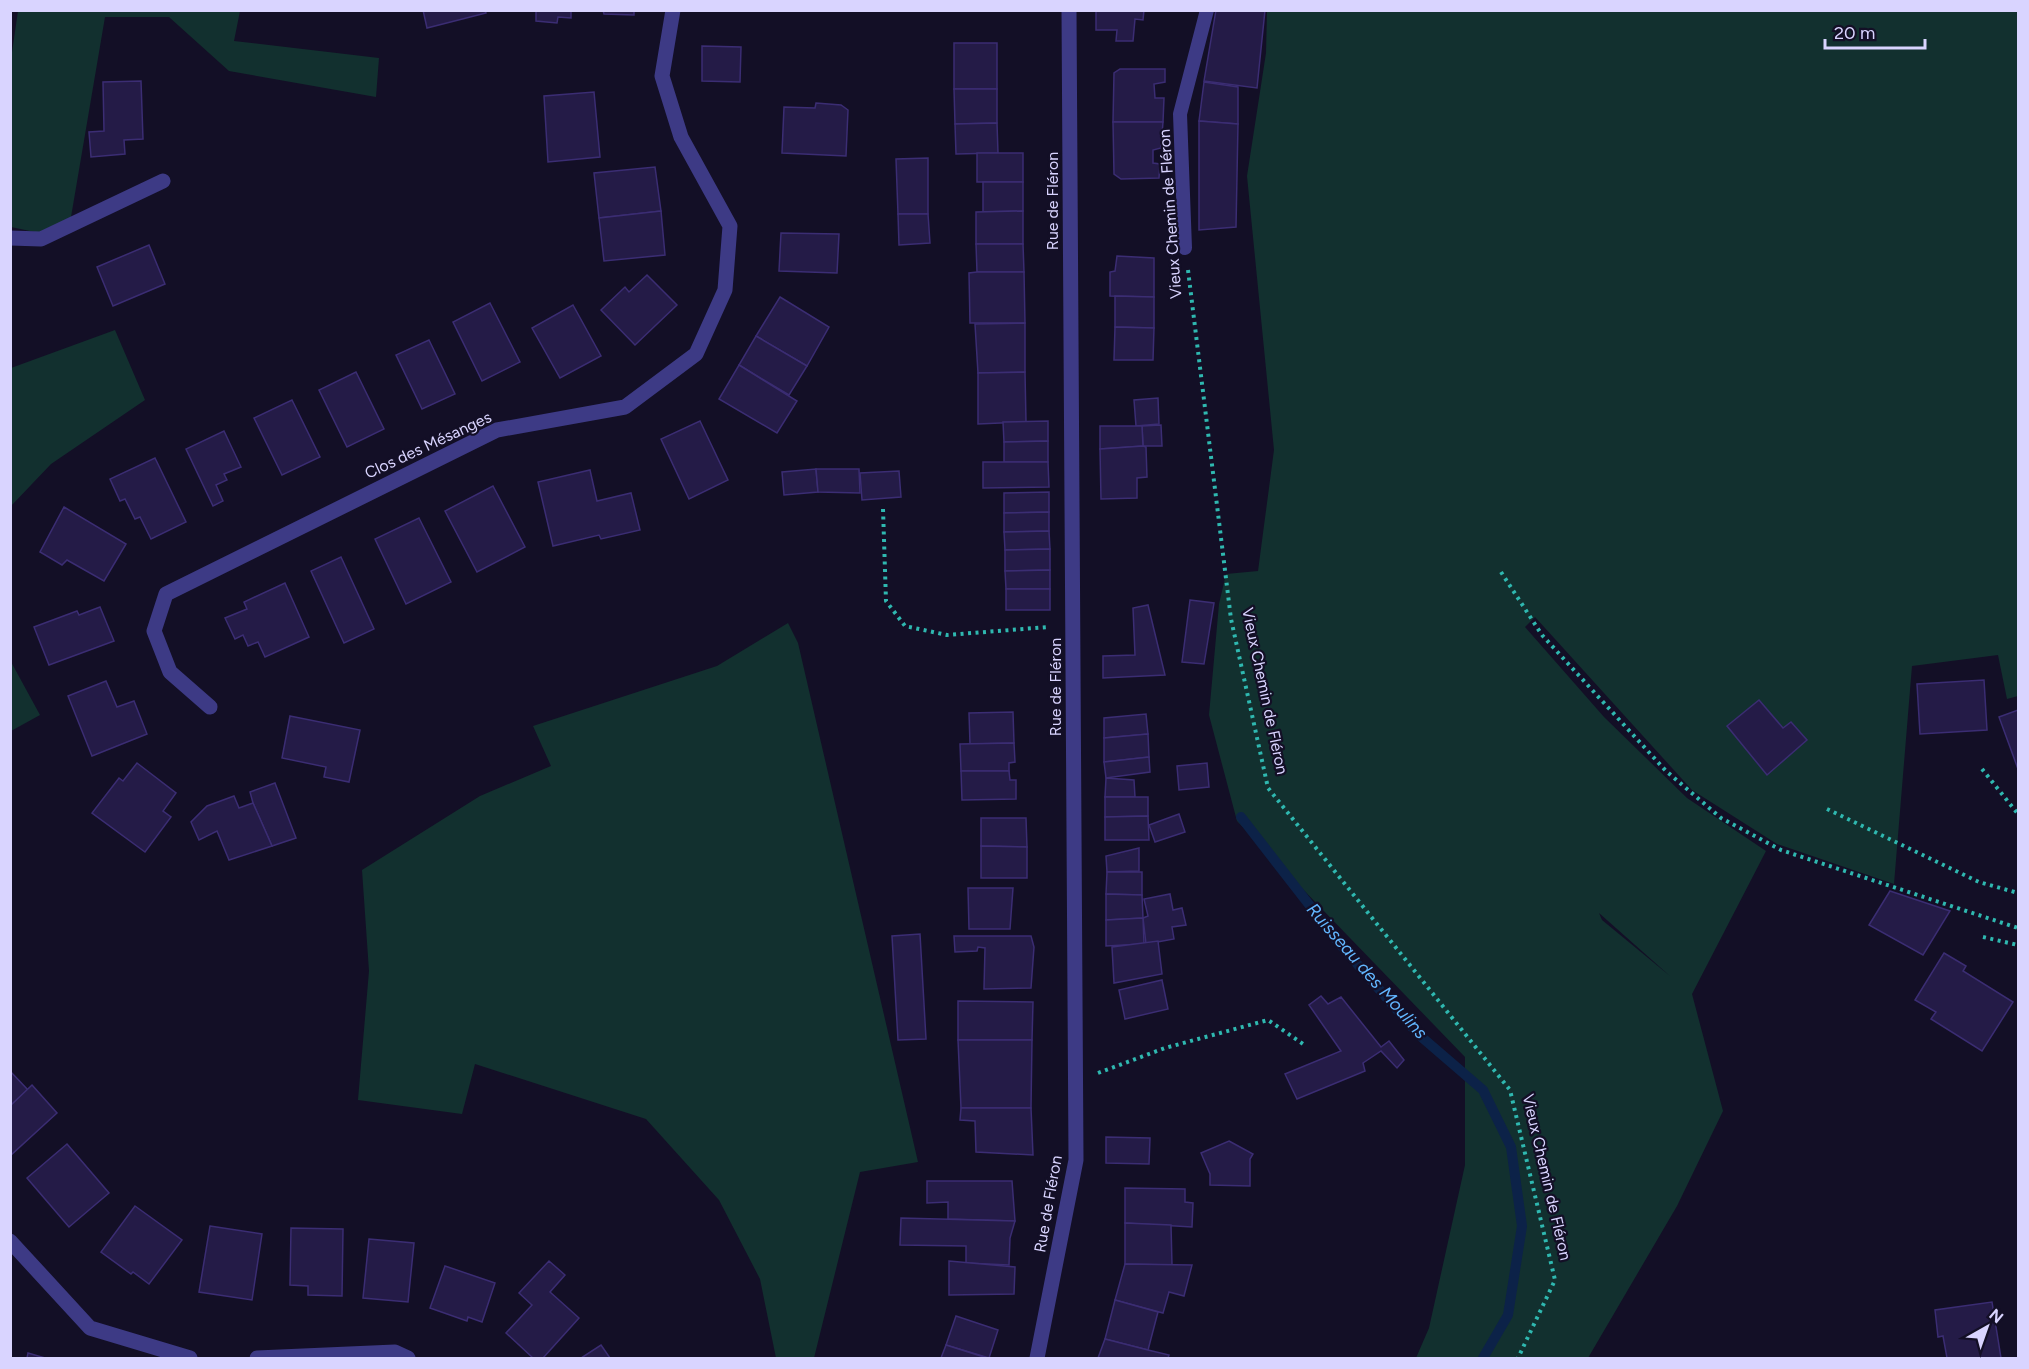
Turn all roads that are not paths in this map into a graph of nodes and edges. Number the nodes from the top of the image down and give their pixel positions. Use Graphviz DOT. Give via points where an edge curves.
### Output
graph roads {
  1 [pos="673,10"];
  2 [pos="1069,10"];
  3 [pos="1207,10"];
  4 [pos="163,181"];
  5 [pos="10,238"];
  6 [pos="1185,248"];
  7 [pos="210,707"];
  8 [pos="10,1241"];
  9 [pos="190,1359"];
  10 [pos="257,1359"];
  11 [pos="408,1359"];
  12 [pos="1037,1359"];
  1 -- 7 [label="street, Clos des Mésanges" via="662,76 681,137 730,226 725,290 696,354 625,407 497,430 166,594 154,631 170,672"];
  2 -- 12 [label="street, Rue de Fléron" via="1076,1160"];
  3 -- 6 [label="lane, Vieux Chemin de Fléron" via="1180,114"];
  4 -- 5 [label="street" via="41,239"];
  8 -- 9 [label="street" via="90,1329"];
  10 -- 11 [label="street" via="395,1352"];
}
